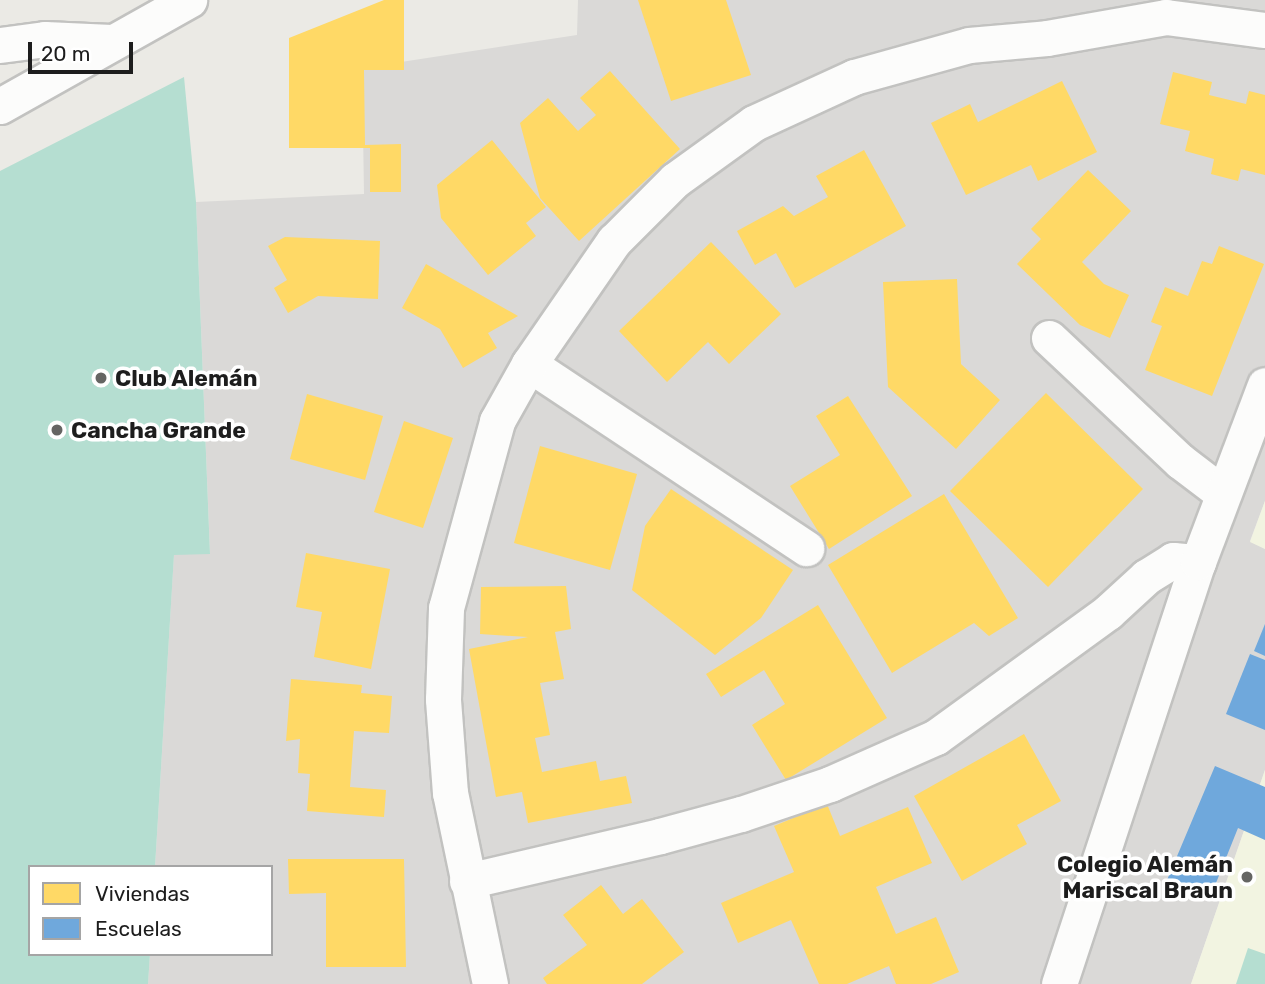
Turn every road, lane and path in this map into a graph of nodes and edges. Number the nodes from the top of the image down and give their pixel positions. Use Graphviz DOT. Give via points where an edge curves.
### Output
graph roads {
  1 [pos="189,0"];
  2 [pos="1168,9"];
  3 [pos="1265,30"];
  4 [pos="111,42"];
  5 [pos="0,46"];
  6 [pos="0,106"];
  7 [pos="1049,338"];
  8 [pos="529,364"];
  9 [pos="1265,385"];
  10 [pos="1222,493"];
  11 [pos="806,548"];
  12 [pos="1198,562"];
  13 [pos="467,881"];
  14 [pos="490,984"];
  15 [pos="1059,984"];
  1 -- 4 [label="street"];
  2 -- 3 [label="street"];
  2 -- 8 [label="street" via="1047,38 969,46 854,77 754,123 675,180 614,241"];
  4 -- 5 [label="street" via="45,39"];
  4 -- 6 [label="street"];
  7 -- 10 [label="street" via="1180,461"];
  8 -- 11 [label="street"];
  8 -- 13 [label="street" via="498,421 446,608 443,699 450,793"];
  9 -- 10 [label="street"];
  10 -- 12 [label="street"];
  12 -- 13 [label="street" via="1173,560 936,737 830,784 701,825"];
  12 -- 15 [label="street"];
  13 -- 14 [label="street"];
}
